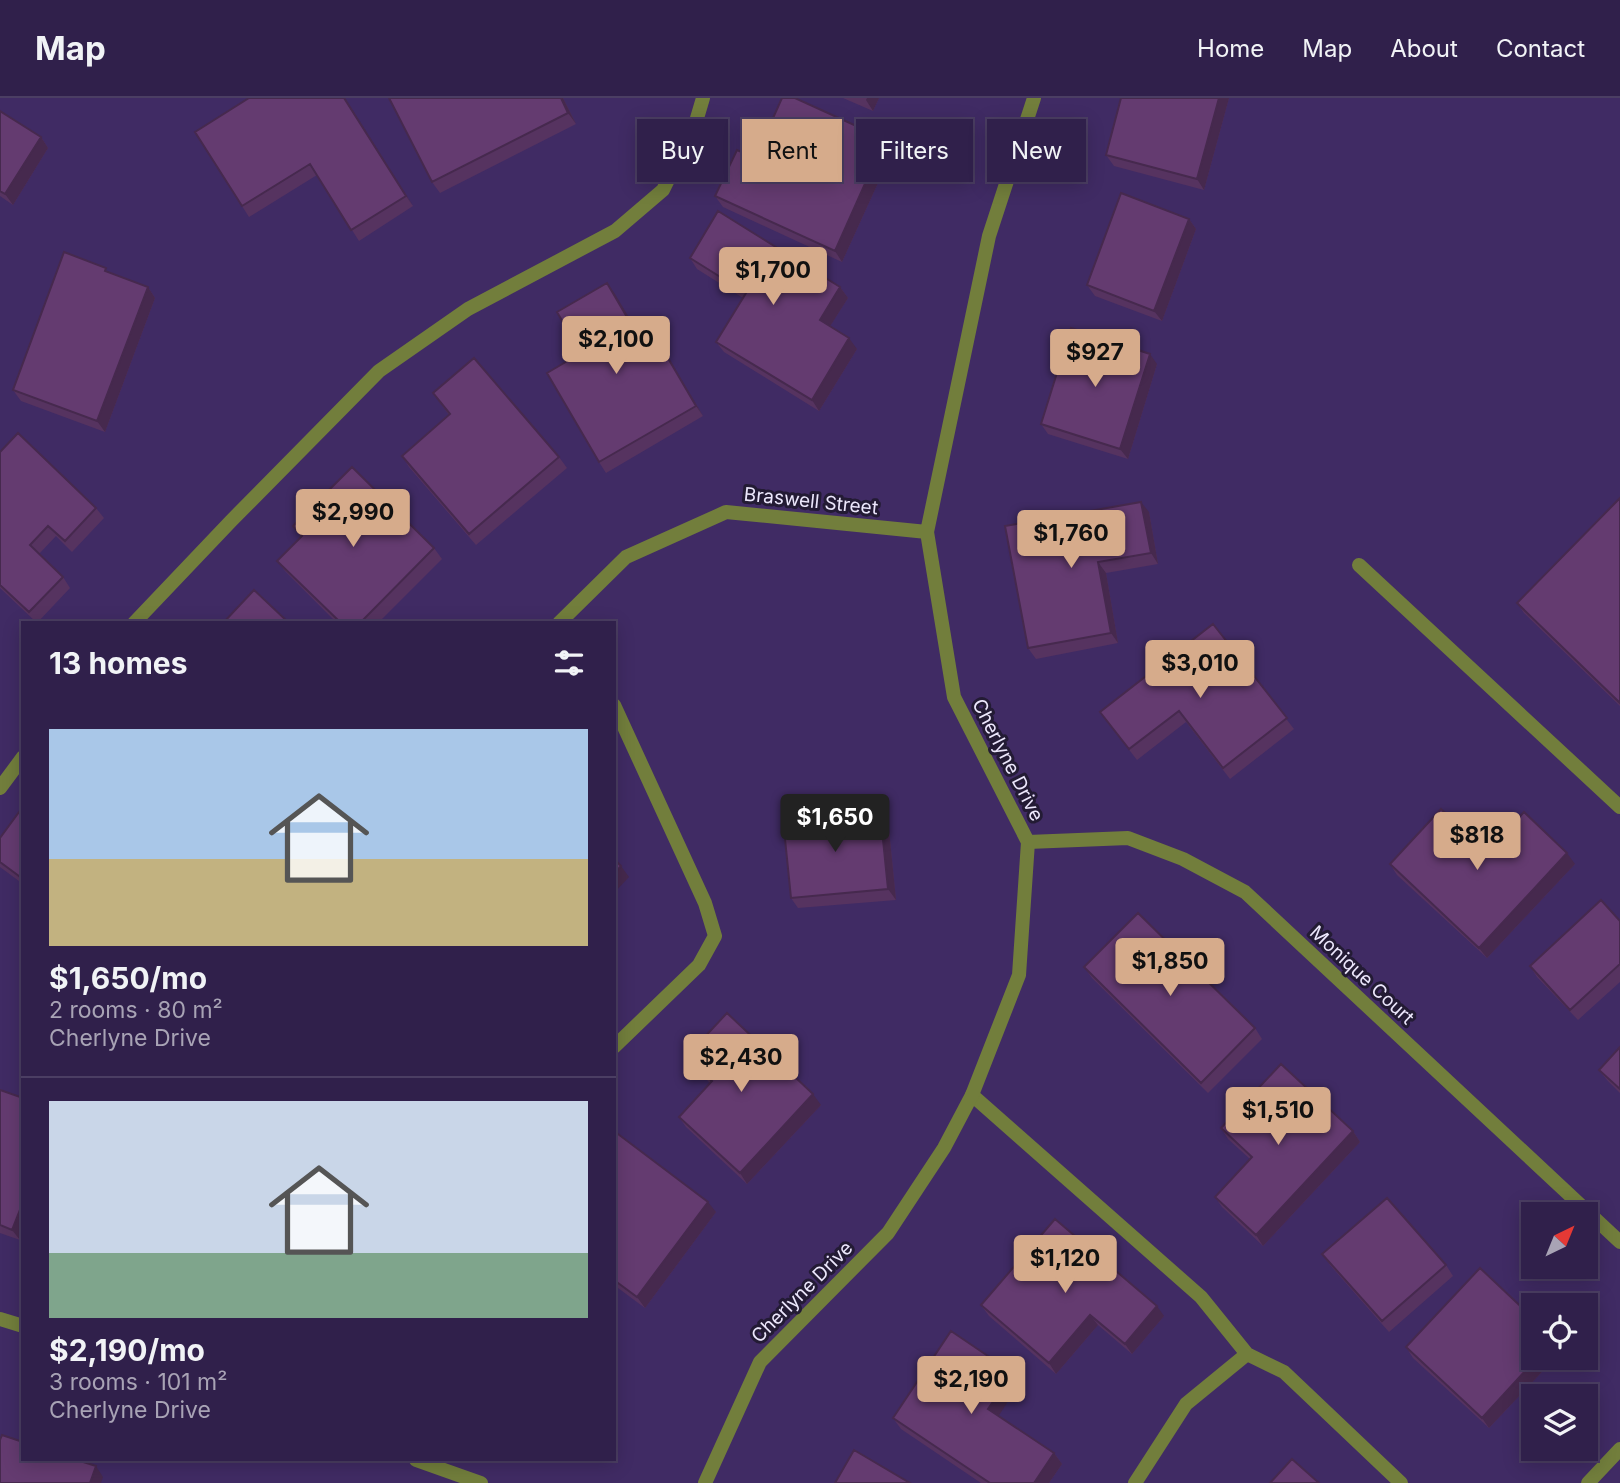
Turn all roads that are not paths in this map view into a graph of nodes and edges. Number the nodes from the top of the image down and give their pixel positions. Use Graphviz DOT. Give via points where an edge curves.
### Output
graph roads {
  1 [pos="703,98"];
  2 [pos="1034,98"];
  3 [pos="927,532"];
  4 [pos="1359,565"];
  5 [pos="574,617"];
  6 [pos="136,621"];
  7 [pos="616,709"];
  8 [pos="21,760"];
  9 [pos="0,788"];
  10 [pos="1620,807"];
  11 [pos="1028,842"];
  12 [pos="616,1045"];
  13 [pos="972,1096"];
  14 [pos="1620,1242"];
  15 [pos="0,1319"];
  16 [pos="21,1325"];
  17 [pos="1247,1354"];
  18 [pos="1620,1449"];
  19 [pos="419,1461"];
  20 [pos="481,1483"];
  21 [pos="705,1483"];
  22 [pos="1135,1483"];
  23 [pos="1401,1483"];
  24 [pos="1588,1483"];
  1 -- 6 [label="street" via="663,190 615,231 468,309 379,371"];
  2 -- 3 [label="street, Cherlyne Drive" via="989,236"];
  3 -- 5 [label="street, Braswell Street" via="726,512 626,557"];
  3 -- 11 [label="street, Cherlyne Drive" via="954,697"];
  4 -- 10 [label="street"];
  7 -- 12 [label="street" via="705,903 715,936 699,965"];
  8 -- 9 [label="street"];
  11 -- 13 [label="street, Cherlyne Drive" via="1018,975"];
  11 -- 14 [label="street, Monique Court" via="1128,838 1183,859 1245,892"];
  13 -- 17 [label="street" via="1201,1297"];
  13 -- 21 [label="street, Cherlyne Drive" via="888,1233 760,1362"];
  15 -- 16 [label="street"];
  17 -- 22 [label="street" via="1186,1404"];
  17 -- 23 [label="street" via="1284,1372"];
  18 -- 24 [label="street"];
  19 -- 20 [label="street"];
}
